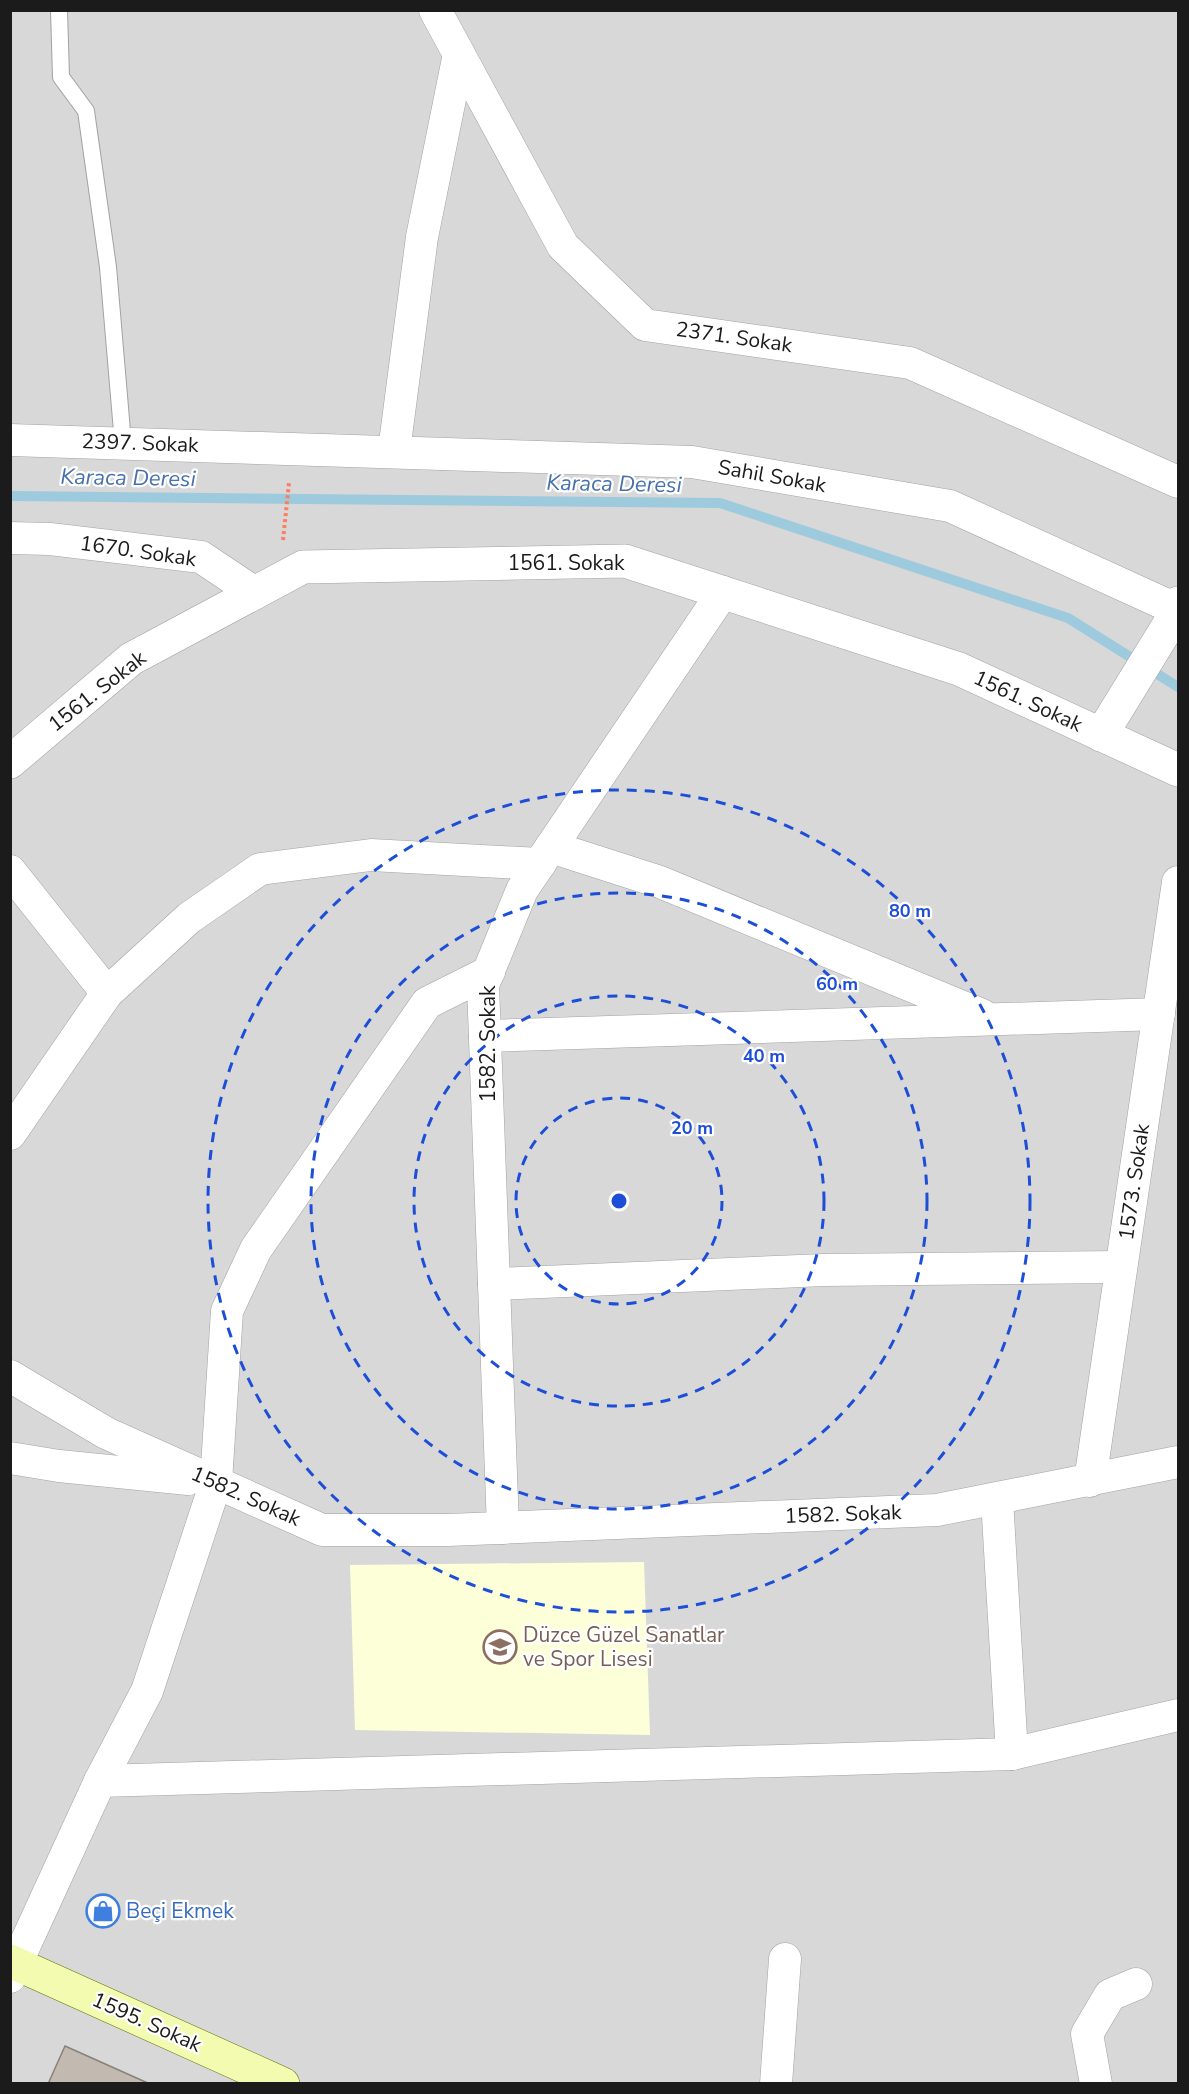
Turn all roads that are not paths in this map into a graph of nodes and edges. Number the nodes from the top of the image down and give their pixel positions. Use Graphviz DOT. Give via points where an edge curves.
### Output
graph roads {
  1 [pos="59,10"];
  2 [pos="435,10"];
  3 [pos="459,54"];
  4 [pos="10,440"];
  5 [pos="123,443"];
  6 [pos="282,447"];
  7 [pos="394,451"];
  8 [pos="1179,482"];
  9 [pos="10,538"];
  10 [pos="723,592"];
  11 [pos="255,593"];
  12 [pos="1178,608"];
  13 [pos="1101,735"];
  14 [pos="10,762"];
  15 [pos="1179,770"];
  16 [pos="546,855"];
  17 [pos="10,871"];
  18 [pos="1179,882"];
  19 [pos="489,972"];
  20 [pos="107,993"];
  21 [pos="1159,1014"];
  22 [pos="992,1019"];
  23 [pos="485,1036"];
  24 [pos="10,1134"];
  25 [pos="1122,1267"];
  26 [pos="494,1284"];
  27 [pos="10,1376"];
  28 [pos="10,1458"];
  29 [pos="1179,1462"];
  30 [pos="1090,1481"];
  31 [pos="216,1482"];
  32 [pos="997,1499"];
  33 [pos="503,1528"];
  34 [pos="1179,1715"];
  35 [pos="1012,1754"];
  36 [pos="100,1781"];
  37 [pos="785,1959"];
  38 [pos="12,1967"];
  39 [pos="1136,1984"];
  40 [pos="283,2084"];
  41 [pos="776,2084"];
  42 [pos="1096,2084"];
  1 -- 5 [label="lane" via="61,77 86,111 108,267"];
  2 -- 3 [label="street, 2371. Sokak"];
  3 -- 7 [label="street" via="422,237"];
  3 -- 8 [label="street, 2371. Sokak" via="563,246 645,325 910,363"];
  4 -- 5 [label="street, 2397. Sokak"];
  5 -- 6 [label="street, 2397. Sokak"];
  6 -- 7 [label="street, Sahil Sokak"];
  7 -- 12 [label="street, Sahil Sokak" via="692,462 950,506"];
  9 -- 11 [label="street, 1670. Sokak" via="201,557"];
  10 -- 11 [label="street, 1561. Sokak" via="625,561 303,567"];
  10 -- 13 [label="street, 1561. Sokak" via="959,669"];
  10 -- 16 [label="street, 1582. Sokak"];
  11 -- 14 [label="street, 1561. Sokak" via="131,659"];
  12 -- 13 [label="street"];
  13 -- 15 [label="street, 1561. Sokak"];
  16 -- 19 [label="street, 1582. Sokak" via="522,890"];
  16 -- 20 [label="street" via="371,855 260,870 189,918"];
  16 -- 22 [label="street" via="660,882"];
  17 -- 20 [label="street"];
  18 -- 21 [label="street, 1573. Sokak"];
  19 -- 23 [label="street, 1582. Sokak" via="483,986"];
  19 -- 31 [label="street" via="427,1003 256,1249 227,1311"];
  20 -- 24 [label="street"];
  21 -- 22 [label="street"];
  21 -- 25 [label="street, 1573. Sokak"];
  22 -- 23 [label="street"];
  23 -- 26 [label="street, 1582. Sokak"];
  25 -- 26 [label="street" via="824,1270"];
  25 -- 30 [label="street, 1573. Sokak"];
  26 -- 33 [label="street, 1582. Sokak"];
  27 -- 31 [label="street, 1582. Sokak" via="106,1433"];
  28 -- 31 [label="street" via="59,1467"];
  29 -- 30 [label="street, 1582. Sokak"];
  30 -- 32 [label="street, 1582. Sokak"];
  31 -- 33 [label="street, 1582. Sokak" via="322,1530"];
  31 -- 36 [label="street" via="147,1691"];
  32 -- 33 [label="street, 1582. Sokak" via="937,1510"];
  32 -- 35 [label="street"];
  34 -- 35 [label="street"];
  35 -- 36 [label="street"];
  36 -- 38 [label="street"];
  37 -- 41 [label="street"];
  38 -- 40 [label="main road, 1595. Sokak"];
  39 -- 42 [label="street" via="1110,1995 1087,2034"];
}
